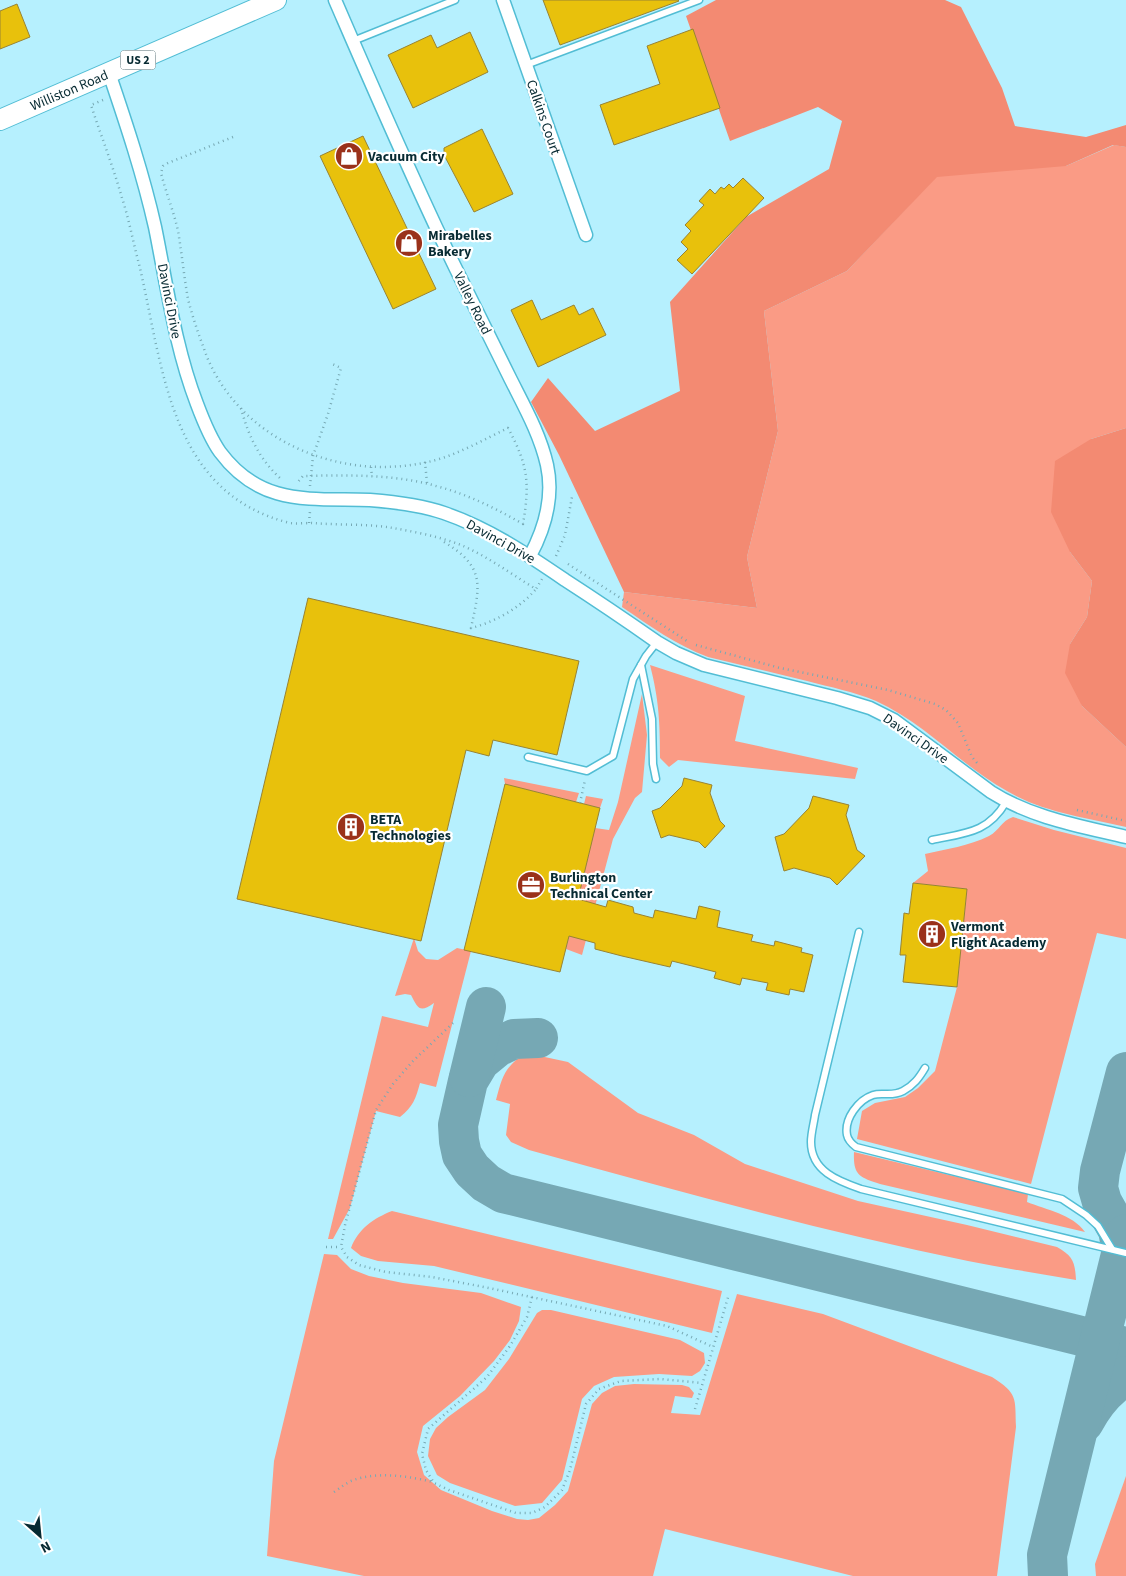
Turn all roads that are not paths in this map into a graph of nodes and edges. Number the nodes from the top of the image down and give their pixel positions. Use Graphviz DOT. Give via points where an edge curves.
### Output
graph roads {
  1 [pos="276,0"];
  2 [pos="335,0"];
  3 [pos="455,0"];
  4 [pos="503,0"];
  5 [pos="699,0"];
  6 [pos="353,41"];
  7 [pos="526,65"];
  8 [pos="109,73"];
  9 [pos="0,120"];
  10 [pos="586,234"];
  11 [pos="530,556"];
  12 [pos="657,642"];
  13 [pos="641,665"];
  14 [pos="528,757"];
  15 [pos="656,780"];
  16 [pos="1006,802"];
  17 [pos="1126,837"];
  18 [pos="932,840"];
  19 [pos="859,932"];
  20 [pos="925,1068"];
  21 [pos="1112,1249"];
  22 [pos="1126,1253"];
  1 -- 8 [label="main road, Williston Road / US 2"];
  2 -- 6 [label="street, Valley Road"];
  3 -- 6 [label="lane"];
  4 -- 7 [label="street, Calkins Court"];
  5 -- 7 [label="lane"];
  6 -- 11 [label="street, Valley Road" via="413,177 542,447 550,485 548,505 539,539"];
  7 -- 10 [label="street, Calkins Court"];
  8 -- 9 [label="main road, Williston Road / US 2"];
  8 -- 11 [label="street, Davinci Drive" via="147,193 191,390 210,435 230,464 256,484 284,496 310,500 369,500 444,513"];
  11 -- 12 [label="street, Davinci Drive"];
  12 -- 13 [label="lane"];
  12 -- 16 [label="street, Davinci Drive" via="704,665 870,708 894,720"];
  13 -- 14 [label="lane" via="633,679 613,756 587,771"];
  13 -- 15 [label="lane" via="652,719"];
  16 -- 17 [label="street, Davinci Drive" via="1056,820"];
  16 -- 18 [label="lane" via="993,820 983,827"];
  19 -- 21 [label="lane" via="812,1132 812,1152 818,1165 837,1180 861,1189"];
  20 -- 21 [label="lane" via="915,1083 902,1091 874,1095 861,1102 848,1118 850,1142 856,1147 1062,1199 1086,1214"];
  21 -- 22 [label="lane"];
}
